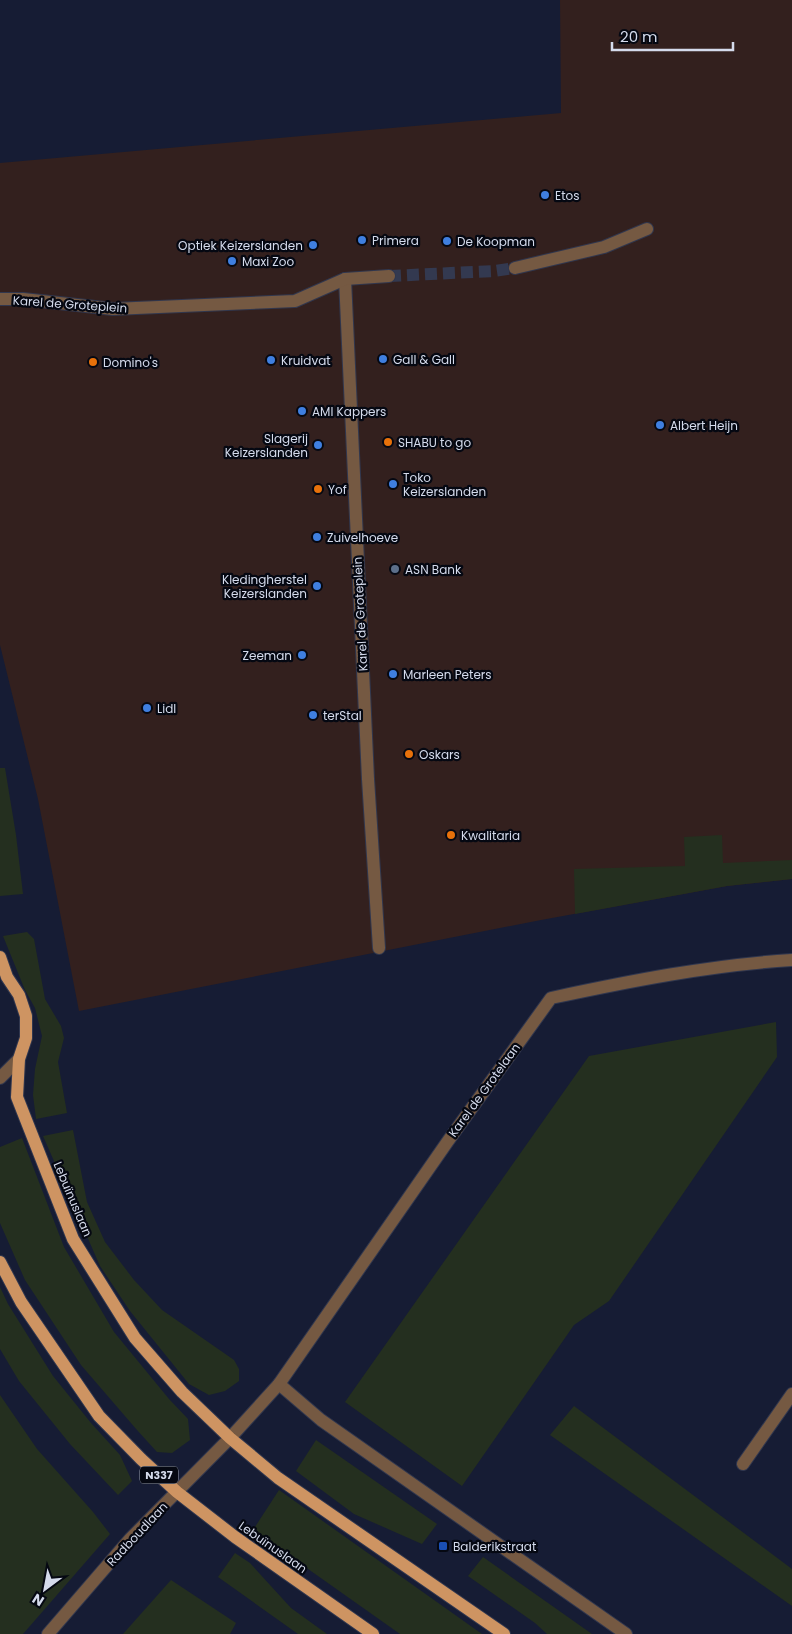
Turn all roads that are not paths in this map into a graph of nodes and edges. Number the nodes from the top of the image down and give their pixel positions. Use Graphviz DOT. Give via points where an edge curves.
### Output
graph roads {
  1 [pos="647,229"];
  2 [pos="515,268"];
  3 [pos="390,276"];
  4 [pos="345,280"];
  5 [pos="0,299"];
  6 [pos="379,948"];
  7 [pos="0,957"];
  8 [pos="792,960"];
  9 [pos="3,976"];
  10 [pos="19,1059"];
  11 [pos="0,1078"];
  12 [pos="0,1262"];
  13 [pos="279,1384"];
  14 [pos="792,1394"];
  15 [pos="230,1438"];
  16 [pos="743,1464"];
  17 [pos="177,1492"];
  18 [pos="48,1634"];
  19 [pos="374,1634"];
  20 [pos="504,1634"];
  21 [pos="626,1634"];
  1 -- 2 [label="street" via="604,248"];
  3 -- 4 [label="street, Karel de Groteplein"];
  4 -- 5 [label="street, Karel de Groteplein" via="295,300 113,309"];
  4 -- 6 [label="street, Karel de Groteplein"];
  7 -- 9 [label="main road, Lebuïnuslaan"];
  8 -- 13 [label="street, Karel de Grotelaan" via="660,976 551,998"];
  9 -- 10 [label="main road, Lebuïnuslaan" via="19,995 26,1016 26,1038"];
  10 -- 11 [label="street"];
  10 -- 15 [label="main road, Lebuïnuslaan" via="17,1097 73,1239 135,1338 182,1392"];
  12 -- 17 [label="main road, Lebuïnuslaan / N337" via="21,1302 98,1416"];
  13 -- 15 [label="street"];
  13 -- 21 [label="street" via="322,1420"];
  14 -- 16 [label="street"];
  15 -- 17 [label="street, Radboudlaan"];
  15 -- 20 [label="main road, Lebuïnuslaan" via="278,1478"];
  17 -- 18 [label="street, Radboudlaan" via="130,1539"];
  17 -- 19 [label="main road, Lebuïnuslaan / N337" via="235,1537"];
}
